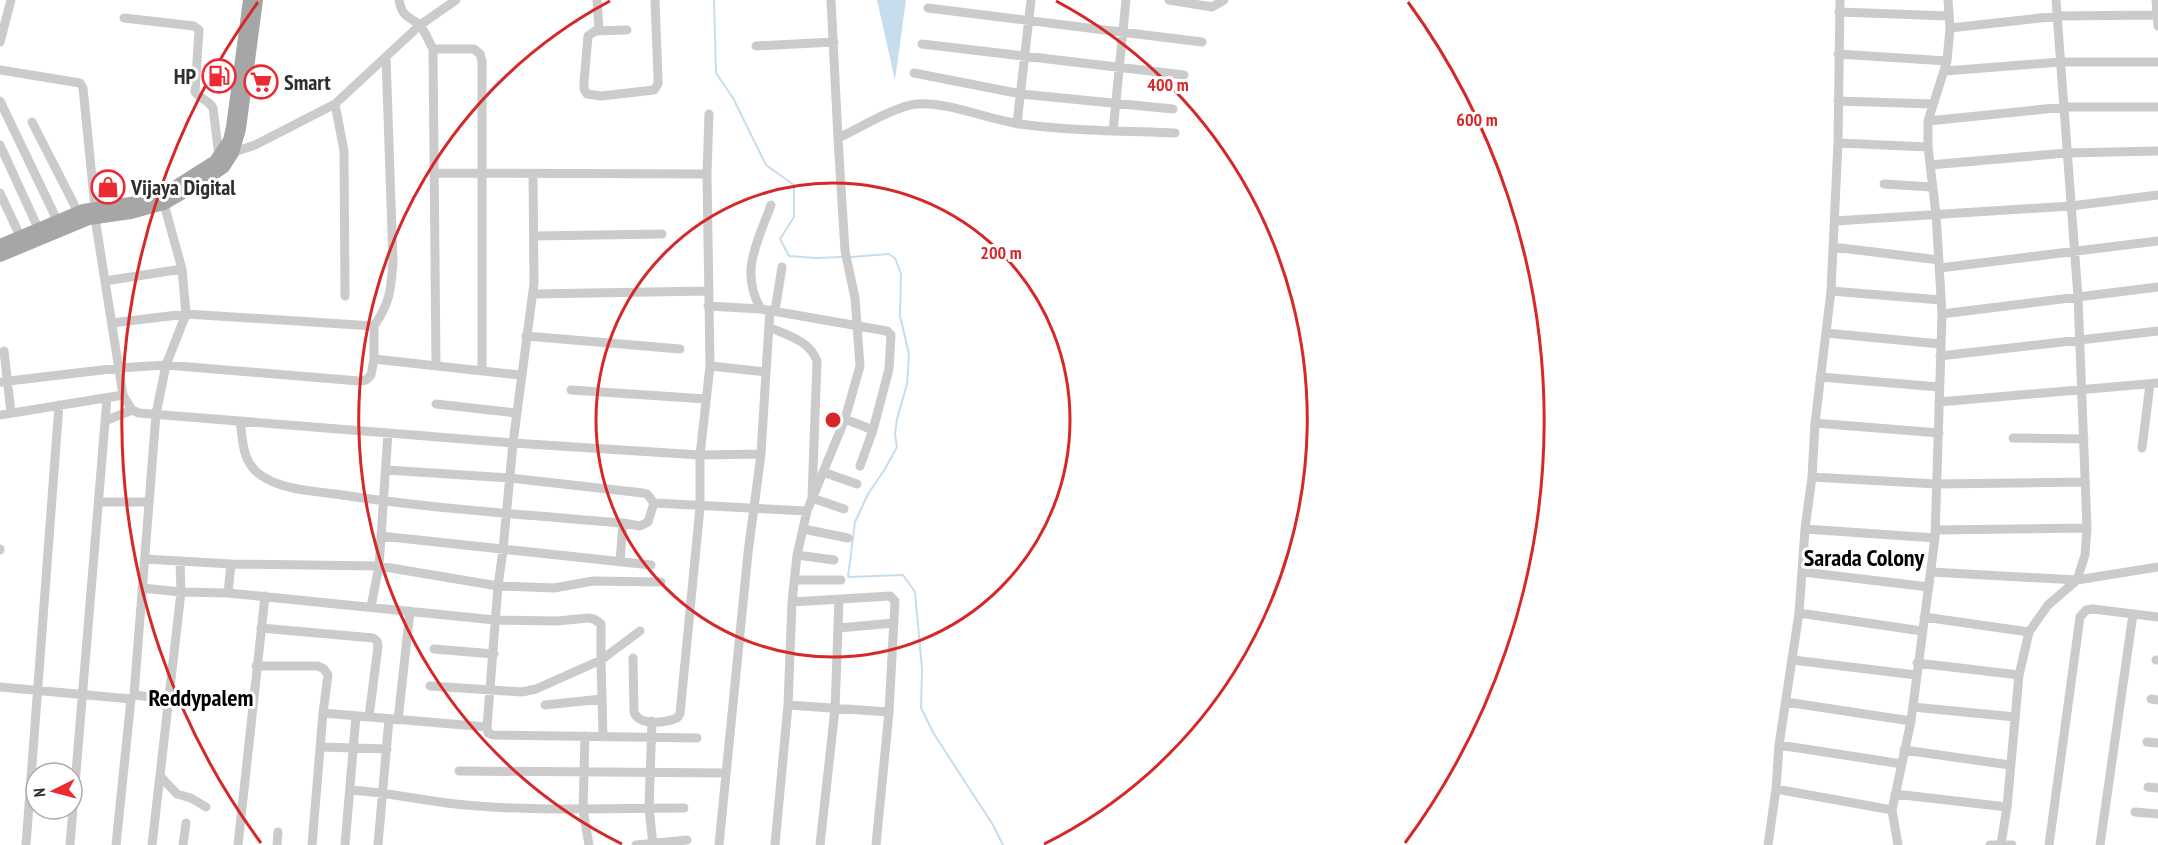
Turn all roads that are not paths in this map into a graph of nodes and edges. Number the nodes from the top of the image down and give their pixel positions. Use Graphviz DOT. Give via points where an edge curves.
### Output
graph roads {
  1 [pos="11,0"];
  2 [pos="249,0"];
  3 [pos="257,0"];
  4 [pos="399,0"];
  5 [pos="456,0"];
  6 [pos="597,0"];
  7 [pos="655,0"];
  8 [pos="831,0"];
  9 [pos="1031,0"];
  10 [pos="1126,0"];
  11 [pos="1169,0"];
  12 [pos="1224,0"];
  13 [pos="1839,0"];
  14 [pos="1948,0"];
  15 [pos="2056,0"];
  16 [pos="2156,0"];
  17 [pos="928,8"];
  18 [pos="1839,12"];
  19 [pos="2157,15"];
  20 [pos="1949,16"];
  21 [pos="2058,16"];
  22 [pos="124,18"];
  23 [pos="1029,21"];
  24 [pos="420,25"];
  25 [pos="2158,26"];
  26 [pos="1950,28"];
  27 [pos="627,30"];
  28 [pos="599,31"];
  29 [pos="1123,32"];
  30 [pos="0,42"];
  31 [pos="834,42"];
  32 [pos="1202,42"];
  33 [pos="922,45"];
  34 [pos="756,46"];
  35 [pos="433,49"];
  36 [pos="1838,54"];
  37 [pos="386,57"];
  38 [pos="1025,57"];
  39 [pos="2158,62"];
  40 [pos="2061,63"];
  41 [pos="1946,65"];
  42 [pos="1119,69"];
  43 [pos="0,70"];
  44 [pos="914,73"];
  45 [pos="1184,75"];
  46 [pos="1021,94"];
  47 [pos="0,101"];
  48 [pos="1838,101"];
  49 [pos="1116,103"];
  50 [pos="335,104"];
  51 [pos="1933,104"];
  52 [pos="2065,107"];
  53 [pos="2158,107"];
  54 [pos="1173,109"];
  55 [pos="709,114"];
  56 [pos="1928,121"];
  57 [pos="32,122"];
  58 [pos="1017,124"];
  59 [pos="1113,130"];
  60 [pos="1174,133"];
  61 [pos="837,138"];
  62 [pos="1838,144"];
  63 [pos="0,145"];
  64 [pos="1928,147"];
  65 [pos="2158,151"];
  66 [pos="2067,153"];
  67 [pos="225,154"];
  68 [pos="1930,165"];
  69 [pos="435,173"];
  70 [pos="482,174"];
  71 [pos="533,174"];
  72 [pos="707,174"];
  73 [pos="1884,184"];
  74 [pos="1931,186"];
  75 [pos="0,193"];
  76 [pos="2158,195"];
  77 [pos="164,204"];
  78 [pos="771,205"];
  79 [pos="2071,206"];
  80 [pos="78,212"];
  81 [pos="95,213"];
  82 [pos="1936,214"];
  83 [pos="57,220"];
  84 [pos="1835,221"];
  85 [pos="38,228"];
  86 [pos="662,234"];
  87 [pos="20,236"];
  88 [pos="534,236"];
  89 [pos="2158,241"];
  90 [pos="0,247"];
  91 [pos="1833,247"];
  92 [pos="2074,253"];
  93 [pos="1939,264"];
  94 [pos="782,267"];
  95 [pos="182,269"];
  96 [pos="105,281"];
  97 [pos="2158,287"];
  98 [pos="707,291"];
  99 [pos="1831,291"];
  100 [pos="533,294"];
  101 [pos="345,296"];
  102 [pos="2078,297"];
  103 [pos="1941,300"];
  104 [pos="708,306"];
  105 [pos="768,310"];
  106 [pos="186,314"];
  107 [pos="1942,314"];
  108 [pos="112,323"];
  109 [pos="857,326"];
  110 [pos="374,327"];
  111 [pos="769,327"];
  112 [pos="2158,331"];
  113 [pos="1826,333"];
  114 [pos="526,336"];
  115 [pos="2079,342"];
  116 [pos="1940,344"];
  117 [pos="680,349"];
  118 [pos="4,351"];
  119 [pos="1941,356"];
  120 [pos="374,359"];
  121 [pos="166,365"];
  122 [pos="436,366"];
  123 [pos="710,366"];
  124 [pos="118,368"];
  125 [pos="482,371"];
  126 [pos="766,372"];
  127 [pos="520,375"];
  128 [pos="1820,377"];
  129 [pos="4,382"];
  130 [pos="2154,384"];
  131 [pos="1939,387"];
  132 [pos="571,390"];
  133 [pos="2082,391"];
  134 [pos="123,395"];
  135 [pos="107,398"];
  136 [pos="706,399"];
  137 [pos="1939,402"];
  138 [pos="436,404"];
  139 [pos="59,405"];
  140 [pos="132,410"];
  141 [pos="11,413"];
  142 [pos="516,413"];
  143 [pos="156,414"];
  144 [pos="0,415"];
  145 [pos="845,419"];
  146 [pos="105,421"];
  147 [pos="240,421"];
  148 [pos="1815,423"];
  149 [pos="873,430"];
  150 [pos="388,433"];
  151 [pos="1939,433"];
  152 [pos="2013,438"];
  153 [pos="2084,439"];
  154 [pos="513,443"];
  155 [pos="2142,448"];
  156 [pos="761,454"];
  157 [pos="700,455"];
  158 [pos="860,466"];
  159 [pos="387,470"];
  160 [pos="823,472"];
  161 [pos="1812,477"];
  162 [pos="510,478"];
  163 [pos="2084,482"];
  164 [pos="857,484"];
  165 [pos="1937,484"];
  166 [pos="812,498"];
  167 [pos="384,501"];
  168 [pos="99,502"];
  169 [pos="149,502"];
  170 [pos="654,504"];
  171 [pos="700,507"];
  172 [pos="754,509"];
  173 [pos="844,509"];
  174 [pos="807,511"];
  175 [pos="506,513"];
  176 [pos="623,523"];
  177 [pos="2087,528"];
  178 [pos="803,529"];
  179 [pos="1805,529"];
  180 [pos="1935,534"];
  181 [pos="381,536"];
  182 [pos="848,538"];
  183 [pos="503,550"];
  184 [pos="797,555"];
  185 [pos="145,559"];
  186 [pos="180,561"];
  187 [pos="834,561"];
  188 [pos="620,562"];
  189 [pos="231,564"];
  190 [pos="651,565"];
  191 [pos="379,566"];
  192 [pos="2158,567"];
  193 [pos="1803,572"];
  194 [pos="1931,572"];
  195 [pos="795,580"];
  196 [pos="841,580"];
  197 [pos="2078,580"];
  198 [pos="661,582"];
  199 [pos="498,586"];
  200 [pos="1929,587"];
  201 [pos="142,588"];
  202 [pos="181,592"];
  203 [pos="228,593"];
  204 [pos="265,596"];
  205 [pos="839,600"];
  206 [pos="792,602"];
  207 [pos="371,607"];
  208 [pos="410,611"];
  209 [pos="1799,613"];
  210 [pos="2133,614"];
  211 [pos="1924,617"];
  212 [pos="2158,617"];
  213 [pos="495,620"];
  214 [pos="894,623"];
  215 [pos="261,628"];
  216 [pos="838,628"];
  217 [pos="640,631"];
  218 [pos="1922,631"];
  219 [pos="2029,632"];
  220 [pos="434,649"];
  221 [pos="494,654"];
  222 [pos="633,658"];
  223 [pos="601,660"];
  224 [pos="1793,660"];
  225 [pos="1917,663"];
  226 [pos="256,666"];
  227 [pos="1916,675"];
  228 [pos="2019,675"];
  229 [pos="430,686"];
  230 [pos="0,687"];
  231 [pos="490,690"];
  232 [pos="38,692"];
  233 [pos="83,695"];
  234 [pos="132,697"];
  235 [pos="170,699"];
  236 [pos="602,699"];
  237 [pos="1786,702"];
  238 [pos="545,705"];
  239 [pos="788,705"];
  240 [pos="1913,707"];
  241 [pos="835,708"];
  242 [pos="889,712"];
  243 [pos="323,713"];
  244 [pos="356,716"];
  245 [pos="369,717"];
  246 [pos="2015,717"];
  247 [pos="394,719"];
  248 [pos="652,721"];
  249 [pos="1911,721"];
  250 [pos="487,727"];
  251 [pos="585,736"];
  252 [pos="603,737"];
  253 [pos="650,737"];
  254 [pos="697,738"];
  255 [pos="2147,742"];
  256 [pos="2158,743"];
  257 [pos="1779,745"];
  258 [pos="320,747"];
  259 [pos="354,748"];
  260 [pos="387,749"];
  261 [pos="1904,750"];
  262 [pos="1902,764"];
  263 [pos="2010,765"];
  264 [pos="459,771"];
  265 [pos="585,772"];
  266 [pos="650,773"];
  267 [pos="726,773"];
  268 [pos="161,777"];
  269 [pos="2148,787"];
  270 [pos="2158,788"];
  271 [pos="1776,789"];
  272 [pos="350,790"];
  273 [pos="383,792"];
  274 [pos="1895,794"];
  275 [pos="207,807"];
  276 [pos="2007,807"];
  277 [pos="650,808"];
  278 [pos="684,808"];
  279 [pos="583,810"];
  280 [pos="1892,810"];
  281 [pos="2135,812"];
  282 [pos="2158,814"];
  283 [pos="186,824"];
  284 [pos="278,832"];
  285 [pos="687,840"];
  286 [pos="653,844"];
  287 [pos="2001,844"];
  288 [pos="26,845"];
  289 [pos="70,845"];
  290 [pos="116,845"];
  291 [pos="152,845"];
  292 [pos="183,845"];
  293 [pos="238,845"];
  294 [pos="277,845"];
  295 [pos="312,845"];
  296 [pos="345,845"];
  297 [pos="378,845"];
  298 [pos="588,845"];
  299 [pos="636,845"];
  300 [pos="719,845"];
  301 [pos="775,845"];
  302 [pos="820,845"];
  303 [pos="876,845"];
  304 [pos="1768,845"];
  305 [pos="1898,845"];
  306 [pos="1990,845"];
  307 [pos="2012,845"];
  308 [pos="2049,845"];
  309 [pos="2100,845"];
  1 -- 30 [label="street"];
  2 -- 67 [label="main road"];
  3 -- 67 [label="main road" via="240,129"];
  4 -- 24 [label="street" via="407,18"];
  5 -- 24 [label="street"];
  6 -- 28 [label="street"];
  7 -- 28 [label="street" via="658,84 654,90 587,94 587,39 590,33"];
  8 -- 31 [label="street"];
  9 -- 23 [label="street"];
  10 -- 29 [label="street"];
  11 -- 12 [label="street" via="1212,7"];
  13 -- 18 [label="street"];
  14 -- 20 [label="street"];
  15 -- 21 [label="street"];
  16 -- 19 [label="street"];
  17 -- 23 [label="street"];
  18 -- 20 [label="street"];
  18 -- 36 [label="street"];
  19 -- 21 [label="street"];
  19 -- 25 [label="street"];
  20 -- 26 [label="street"];
  21 -- 26 [label="street"];
  21 -- 40 [label="street"];
  22 -- 67 [label="street" via="194,26 199,30 195,92 213,108"];
  23 -- 29 [label="street"];
  23 -- 38 [label="street"];
  24 -- 35 [label="street"];
  24 -- 37 [label="street"];
  26 -- 41 [label="street"];
  27 -- 28 [label="street"];
  29 -- 32 [label="street"];
  29 -- 42 [label="street"];
  31 -- 34 [label="street"];
  31 -- 61 [label="street"];
  33 -- 38 [label="street"];
  35 -- 69 [label="street"];
  35 -- 70 [label="street" via="474,49 480,54"];
  36 -- 41 [label="street"];
  36 -- 48 [label="street"];
  37 -- 50 [label="street"];
  37 -- 110 [label="street" via="393,262 386,308"];
  38 -- 42 [label="street"];
  38 -- 46 [label="street"];
  39 -- 40 [label="street"];
  40 -- 41 [label="street"];
  40 -- 52 [label="street"];
  41 -- 51 [label="street"];
  42 -- 45 [label="street"];
  42 -- 49 [label="street"];
  43 -- 81 [label="street" via="80,83"];
  44 -- 46 [label="street"];
  46 -- 49 [label="street"];
  46 -- 58 [label="street"];
  47 -- 83 [label="street"];
  48 -- 51 [label="street"];
  48 -- 62 [label="street"];
  49 -- 54 [label="street"];
  49 -- 59 [label="street"];
  50 -- 67 [label="street" via="255,145"];
  50 -- 101 [label="street" via="344,151"];
  51 -- 56 [label="street"];
  52 -- 53 [label="street"];
  52 -- 56 [label="street"];
  52 -- 66 [label="street"];
  55 -- 72 [label="street"];
  56 -- 64 [label="street"];
  57 -- 80 [label="street"];
  58 -- 59 [label="street"];
  58 -- 61 [label="street" via="917,104"];
  59 -- 60 [label="street"];
  61 -- 109 [label="street" via="845,251"];
  62 -- 64 [label="street"];
  62 -- 84 [label="street"];
  63 -- 85 [label="street"];
  64 -- 68 [label="street"];
  65 -- 66 [label="street"];
  66 -- 68 [label="street"];
  66 -- 79 [label="street"];
  67 -- 77 [label="main road" via="224,166 215,174"];
  67 -- 81 [label="main road" via="163,194"];
  68 -- 74 [label="street"];
  69 -- 70 [label="street"];
  69 -- 122 [label="street"];
  70 -- 71 [label="street"];
  70 -- 125 [label="street"];
  71 -- 72 [label="street"];
  71 -- 88 [label="street"];
  72 -- 98 [label="street"];
  73 -- 74 [label="street"];
  74 -- 82 [label="street"];
  75 -- 87 [label="street"];
  76 -- 79 [label="street"];
  77 -- 81 [label="main road" via="131,213"];
  77 -- 95 [label="street"];
  78 -- 105 [label="street" via="750,269 751,288"];
  79 -- 82 [label="street"];
  79 -- 92 [label="street"];
  80 -- 81 [label="main road"];
  80 -- 83 [label="main road"];
  81 -- 90 [label="main road" via="67,227"];
  81 -- 96 [label="street"];
  82 -- 84 [label="street"];
  82 -- 93 [label="street"];
  83 -- 85 [label="main road"];
  84 -- 91 [label="street"];
  85 -- 87 [label="main road"];
  86 -- 88 [label="street"];
  87 -- 90 [label="main road"];
  88 -- 100 [label="street"];
  89 -- 92 [label="street"];
  91 -- 93 [label="street"];
  91 -- 99 [label="street"];
  92 -- 93 [label="street"];
  92 -- 102 [label="street"];
  93 -- 103 [label="street"];
  94 -- 105 [label="street"];
  95 -- 96 [label="street"];
  95 -- 106 [label="street"];
  96 -- 108 [label="street"];
  97 -- 102 [label="street"];
  98 -- 100 [label="street"];
  98 -- 104 [label="street"];
  99 -- 103 [label="street"];
  99 -- 113 [label="street"];
  100 -- 114 [label="street"];
  102 -- 107 [label="street"];
  102 -- 115 [label="street"];
  103 -- 107 [label="street"];
  104 -- 105 [label="street"];
  104 -- 123 [label="street"];
  105 -- 109 [label="street"];
  105 -- 111 [label="street"];
  106 -- 108 [label="street"];
  106 -- 110 [label="street"];
  106 -- 121 [label="street"];
  107 -- 116 [label="street"];
  108 -- 124 [label="street"];
  109 -- 145 [label="street" via="860,366"];
  109 -- 149 [label="street" via="891,335 889,369"];
  110 -- 120 [label="street"];
  111 -- 126 [label="street"];
  111 -- 166 [label="street" via="807,345 817,361"];
  112 -- 115 [label="street"];
  113 -- 116 [label="street"];
  113 -- 128 [label="street"];
  114 -- 117 [label="street"];
  114 -- 127 [label="street"];
  115 -- 119 [label="street"];
  115 -- 133 [label="street"];
  116 -- 119 [label="street"];
  118 -- 129 [label="street"];
  119 -- 131 [label="street"];
  120 -- 121 [label="street" via="371,375 359,381"];
  120 -- 122 [label="street"];
  121 -- 124 [label="street"];
  121 -- 143 [label="street"];
  122 -- 125 [label="street"];
  123 -- 126 [label="street"];
  123 -- 136 [label="street"];
  124 -- 129 [label="street"];
  124 -- 134 [label="street"];
  125 -- 127 [label="street"];
  126 -- 156 [label="street"];
  127 -- 142 [label="street"];
  128 -- 131 [label="street"];
  128 -- 148 [label="street"];
  129 -- 141 [label="street"];
  130 -- 133 [label="street"];
  130 -- 155 [label="street"];
  131 -- 137 [label="street"];
  132 -- 136 [label="street"];
  133 -- 137 [label="street"];
  133 -- 153 [label="street"];
  134 -- 135 [label="street"];
  134 -- 140 [label="street"];
  135 -- 139 [label="street"];
  135 -- 146 [label="street"];
  136 -- 157 [label="street"];
  137 -- 151 [label="street"];
  138 -- 142 [label="street"];
  139 -- 141 [label="street"];
  139 -- 232 [label="street"];
  140 -- 143 [label="street"];
  140 -- 146 [label="street"];
  141 -- 144 [label="street"];
  142 -- 154 [label="street"];
  143 -- 147 [label="street"];
  143 -- 169 [label="street"];
  145 -- 149 [label="street"];
  145 -- 160 [label="street"];
  146 -- 168 [label="street"];
  147 -- 150 [label="street"];
  147 -- 167 [label="street" via="249,465 268,480 294,488"];
  148 -- 151 [label="street"];
  148 -- 161 [label="street"];
  149 -- 158 [label="street"];
  150 -- 154 [label="street"];
  150 -- 159 [label="street"];
  151 -- 165 [label="street"];
  152 -- 153 [label="street"];
  153 -- 163 [label="street"];
  154 -- 157 [label="street"];
  154 -- 162 [label="street"];
  156 -- 157 [label="street"];
  156 -- 172 [label="street"];
  157 -- 171 [label="street"];
  159 -- 162 [label="street"];
  159 -- 167 [label="street"];
  160 -- 164 [label="street"];
  160 -- 166 [label="street"];
  161 -- 165 [label="street"];
  161 -- 179 [label="street"];
  162 -- 170 [label="street" via="643,493"];
  162 -- 175 [label="street"];
  163 -- 165 [label="street"];
  163 -- 177 [label="street"];
  165 -- 180 [label="street"];
  166 -- 173 [label="street"];
  166 -- 174 [label="street"];
  167 -- 175 [label="street"];
  167 -- 181 [label="street"];
  168 -- 169 [label="street"];
  168 -- 233 [label="street"];
  169 -- 185 [label="street"];
  170 -- 171 [label="street"];
  170 -- 176 [label="street" via="644,525"];
  171 -- 172 [label="street"];
  171 -- 248 [label="street" via="680,714 671,721"];
  172 -- 174 [label="street"];
  172 -- 267 [label="street"];
  174 -- 178 [label="street"];
  175 -- 176 [label="street"];
  175 -- 183 [label="street"];
  176 -- 188 [label="street"];
  177 -- 180 [label="street"];
  177 -- 197 [label="street"];
  178 -- 182 [label="street"];
  178 -- 184 [label="street"];
  179 -- 180 [label="street"];
  179 -- 193 [label="street"];
  180 -- 194 [label="street"];
  181 -- 183 [label="street"];
  181 -- 191 [label="street"];
  183 -- 188 [label="street"];
  183 -- 199 [label="street"];
  184 -- 187 [label="street"];
  184 -- 195 [label="street"];
  185 -- 186 [label="street"];
  185 -- 201 [label="street"];
  186 -- 189 [label="street"];
  186 -- 202 [label="street"];
  188 -- 190 [label="street"];
  189 -- 191 [label="street"];
  189 -- 203 [label="street"];
  191 -- 199 [label="street"];
  191 -- 207 [label="street"];
  192 -- 197 [label="street"];
  193 -- 200 [label="street"];
  193 -- 209 [label="street"];
  194 -- 197 [label="street"];
  194 -- 200 [label="street"];
  195 -- 196 [label="street"];
  195 -- 206 [label="street"];
  197 -- 219 [label="street" via="2048,605"];
  198 -- 199 [label="street" via="593,581 554,588"];
  199 -- 213 [label="street"];
  200 -- 211 [label="street"];
  201 -- 202 [label="street"];
  201 -- 234 [label="street"];
  202 -- 203 [label="street"];
  202 -- 235 [label="street"];
  203 -- 204 [label="street"];
  204 -- 207 [label="street"];
  204 -- 215 [label="street"];
  205 -- 206 [label="street"];
  205 -- 214 [label="street" via="893,597"];
  205 -- 216 [label="street"];
  206 -- 239 [label="street"];
  207 -- 208 [label="street"];
  208 -- 213 [label="street"];
  208 -- 247 [label="street"];
  209 -- 218 [label="street"];
  209 -- 224 [label="street"];
  210 -- 212 [label="street"];
  210 -- 308 [label="street" via="2093,609 2080,617"];
  210 -- 309 [label="street"];
  211 -- 218 [label="street"];
  211 -- 219 [label="street"];
  213 -- 221 [label="street"];
  213 -- 223 [label="street" via="594,619 602,627"];
  214 -- 216 [label="street"];
  214 -- 242 [label="street"];
  215 -- 226 [label="street"];
  215 -- 245 [label="street" via="377,641"];
  216 -- 241 [label="street"];
  217 -- 223 [label="street"];
  218 -- 225 [label="street"];
  219 -- 228 [label="street"];
  220 -- 221 [label="street"];
  221 -- 231 [label="street"];
  222 -- 248 [label="street" via="634,712 641,721"];
  223 -- 231 [label="street" via="529,692"];
  223 -- 236 [label="street"];
  224 -- 227 [label="street"];
  224 -- 237 [label="street"];
  225 -- 227 [label="street"];
  225 -- 228 [label="street"];
  226 -- 243 [label="street" via="324,669 328,675"];
  226 -- 293 [label="street"];
  227 -- 240 [label="street"];
  228 -- 246 [label="street"];
  229 -- 231 [label="street"];
  230 -- 232 [label="street"];
  231 -- 250 [label="street"];
  232 -- 233 [label="street"];
  232 -- 288 [label="street"];
  233 -- 234 [label="street"];
  233 -- 289 [label="street"];
  234 -- 235 [label="street"];
  234 -- 290 [label="street"];
  235 -- 268 [label="street"];
  236 -- 238 [label="street"];
  236 -- 252 [label="street"];
  237 -- 249 [label="street"];
  237 -- 257 [label="street"];
  239 -- 241 [label="street"];
  239 -- 301 [label="street"];
  240 -- 246 [label="street"];
  240 -- 249 [label="street"];
  241 -- 242 [label="street"];
  241 -- 302 [label="street"];
  242 -- 303 [label="street"];
  243 -- 244 [label="street"];
  243 -- 258 [label="street"];
  244 -- 245 [label="street"];
  244 -- 259 [label="street"];
  245 -- 247 [label="street"];
  246 -- 263 [label="street"];
  247 -- 250 [label="street"];
  247 -- 260 [label="street"];
  248 -- 253 [label="street"];
  249 -- 261 [label="street"];
  250 -- 251 [label="street" via="493,735"];
  251 -- 252 [label="street"];
  251 -- 265 [label="street"];
  252 -- 253 [label="street"];
  253 -- 254 [label="street"];
  253 -- 266 [label="street"];
  255 -- 256 [label="street"];
  257 -- 262 [label="street"];
  257 -- 271 [label="street"];
  258 -- 259 [label="street"];
  258 -- 295 [label="street"];
  259 -- 260 [label="street"];
  259 -- 272 [label="street"];
  260 -- 273 [label="street"];
  261 -- 262 [label="street"];
  261 -- 263 [label="street"];
  262 -- 274 [label="street"];
  263 -- 276 [label="street"];
  264 -- 265 [label="street"];
  265 -- 266 [label="street"];
  265 -- 279 [label="street"];
  266 -- 267 [label="street"];
  266 -- 277 [label="street"];
  267 -- 300 [label="street"];
  268 -- 275 [label="street" via="177,794"];
  268 -- 291 [label="street"];
  269 -- 270 [label="street"];
  271 -- 280 [label="street"];
  271 -- 304 [label="street"];
  272 -- 273 [label="street"];
  272 -- 296 [label="street"];
  273 -- 279 [label="street" via="454,804"];
  273 -- 297 [label="street"];
  274 -- 276 [label="street"];
  274 -- 280 [label="street"];
  276 -- 287 [label="street"];
  277 -- 278 [label="street"];
  277 -- 279 [label="street"];
  277 -- 286 [label="street"];
  279 -- 298 [label="street"];
  280 -- 305 [label="street"];
  281 -- 282 [label="street"];
  283 -- 292 [label="street"];
  284 -- 294 [label="street"];
  285 -- 286 [label="street"];
  286 -- 299 [label="street"];
  287 -- 306 [label="street"];
  287 -- 307 [label="street"];
}
